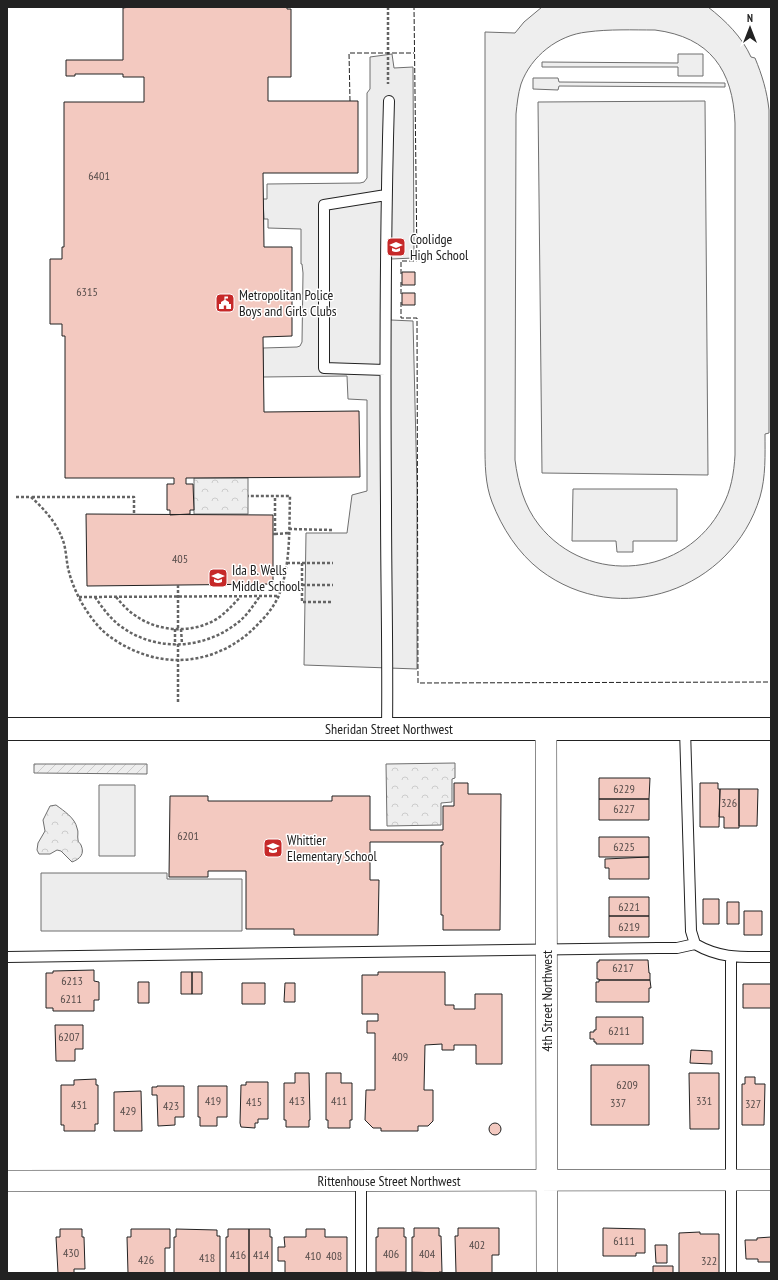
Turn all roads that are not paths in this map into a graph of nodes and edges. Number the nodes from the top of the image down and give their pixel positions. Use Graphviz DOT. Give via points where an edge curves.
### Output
graph roads {
  1 [pos="389,101"];
  2 [pos="386,195"];
  3 [pos="385,370"];
  4 [pos="7,729"];
  5 [pos="387,729"];
  6 [pos="546,729"];
  7 [pos="685,729"];
  8 [pos="771,729"];
  9 [pos="695,944"];
  10 [pos="547,949"];
  11 [pos="7,957"];
  12 [pos="731,957"];
  13 [pos="771,957"];
  14 [pos="731,1180"];
  15 [pos="771,1180"];
  16 [pos="7,1181"];
  17 [pos="361,1181"];
  18 [pos="547,1181"];
  19 [pos="361,1273"];
  20 [pos="547,1273"];
  21 [pos="731,1273"];
  1 -- 2 [label="lane"];
  2 -- 3 [label="lane"];
  2 -- 3 [label="lane" via="324,205 324,368"];
  3 -- 5 [label="lane"];
  4 -- 5 [label="street, Sheridan Street Northwest"];
  5 -- 6 [label="street, Sheridan Street Northwest"];
  6 -- 7 [label="street, Sheridan Street Northwest"];
  6 -- 10 [label="street, 4th Street Northwest"];
  7 -- 8 [label="street, Sheridan Street Northwest"];
  7 -- 9 [label="lane" via="691,931"];
  9 -- 10 [label="lane" via="677,948"];
  9 -- 12 [label="lane" via="707,951"];
  10 -- 11 [label="lane"];
  10 -- 18 [label="street, 4th Street Northwest"];
  12 -- 13 [label="lane"];
  12 -- 14 [label="lane"];
  14 -- 15 [label="street, Rittenhouse Street Northwest"];
  14 -- 18 [label="street, Rittenhouse Street Northwest"];
  14 -- 21 [label="lane"];
  16 -- 17 [label="street, Rittenhouse Street Northwest"];
  17 -- 18 [label="street, Rittenhouse Street Northwest"];
  17 -- 19 [label="lane"];
  18 -- 20 [label="street, 4th Street Northwest"];
}
